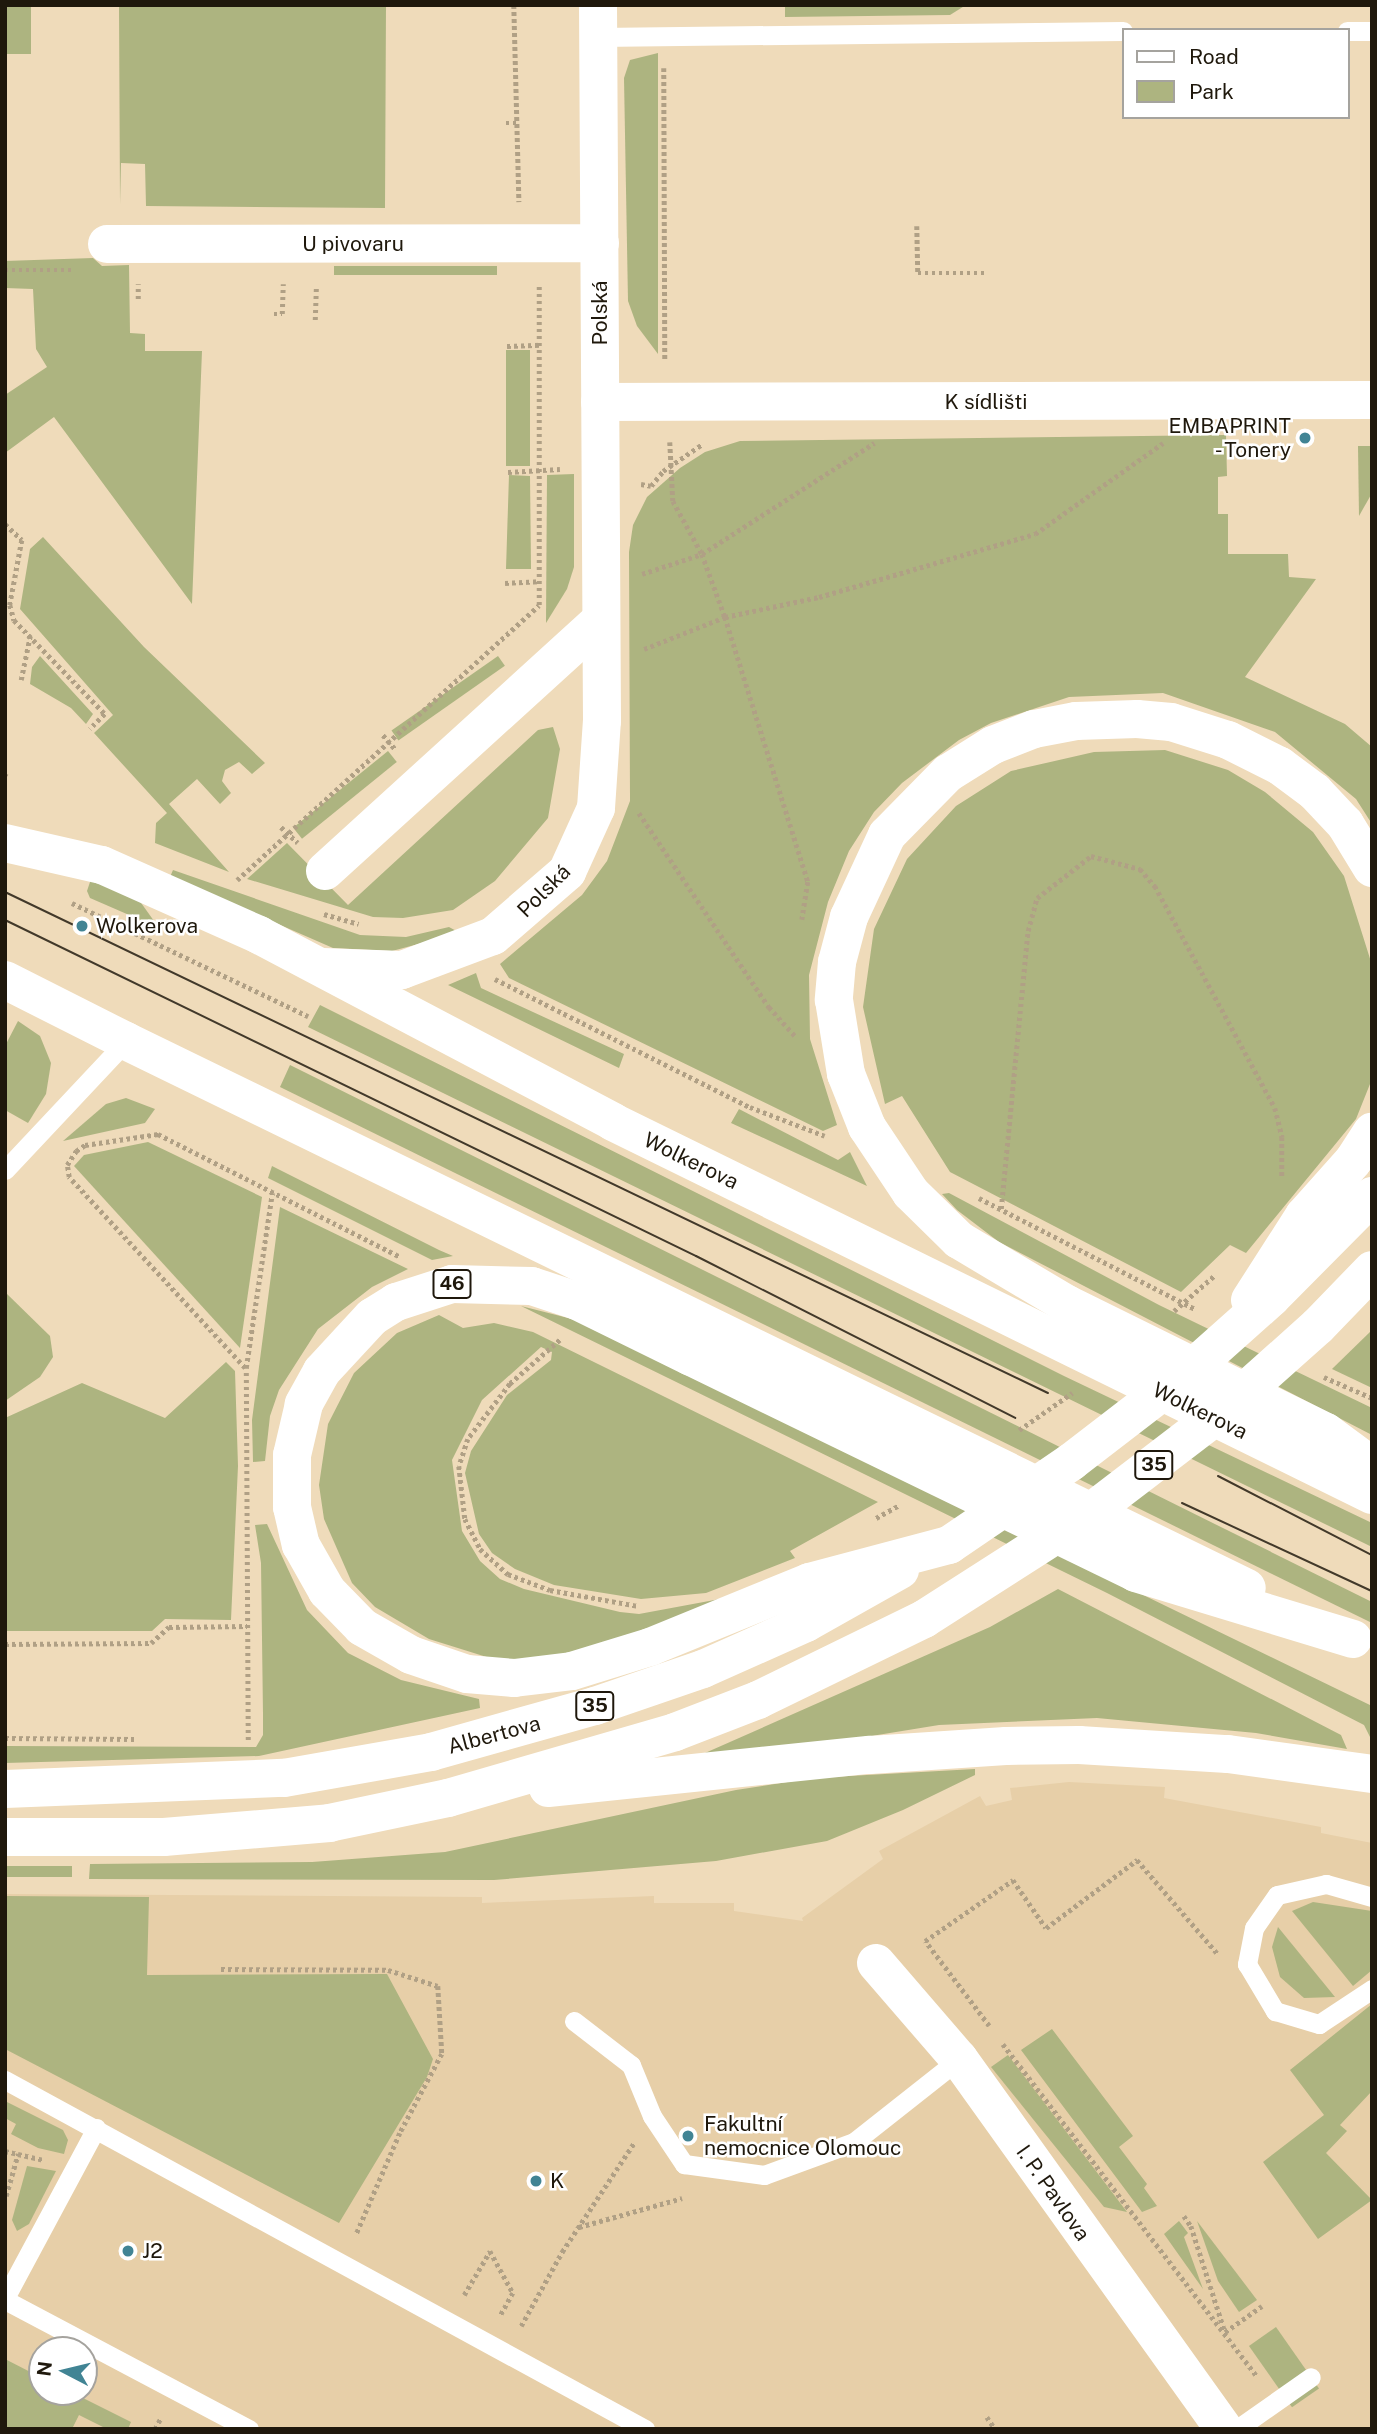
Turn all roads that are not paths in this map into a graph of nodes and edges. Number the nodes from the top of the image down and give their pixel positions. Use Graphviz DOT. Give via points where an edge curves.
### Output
graph roads {
  1 [pos="598,21"];
  2 [pos="1122,31"];
  3 [pos="1349,31"];
  4 [pos="1372,31"];
  5 [pos="600,243"];
  6 [pos="107,244"];
  7 [pos="1372,400"];
  8 [pos="600,402"];
  9 [pos="601,604"];
  10 [pos="5,843"];
  11 [pos="314,860"];
  12 [pos="1372,869"];
  13 [pos="323,967"];
  14 [pos="5,979"];
  15 [pos="126,1041"];
  16 [pos="1372,1132"];
  17 [pos="5,1170"];
  18 [pos="1372,1196"];
  19 [pos="1282,1270"];
  20 [pos="1372,1270"];
  21 [pos="1372,1466"];
  22 [pos="1372,1495"];
  23 [pos="949,1545"];
  24 [pos="874,1571"];
  25 [pos="1362,1644"];
  26 [pos="1372,1774"];
  27 [pos="5,1790"];
  28 [pos="449,1798"];
  29 [pos="5,1837"];
  30 [pos="1372,1897"];
  31 [pos="876,1963"];
  32 [pos="1372,1989"];
  33 [pos="574,2021"];
  34 [pos="959,2059"];
  35 [pos="5,2080"];
  36 [pos="96,2127"];
  37 [pos="5,2299"];
  38 [pos="1311,2377"];
  39 [pos="249,2429"];
  40 [pos="645,2429"];
  41 [pos="1224,2429"];
  42 [pos="1237,2429"];
  1 -- 2 [label="lane" via="664,36"];
  1 -- 5 [label="main road, Polská"];
  3 -- 4 [label="lane"];
  5 -- 6 [label="main road, U pivovaru"];
  5 -- 8 [label="main road, Polská"];
  7 -- 8 [label="main road, K sídlišti"];
  8 -- 9 [label="main road, Polská"];
  9 -- 11 [label="main road"];
  9 -- 13 [label="main road, Polská" via="602,756 596,808 576,858 550,889 510,924 476,945 402,970"];
  10 -- 13 [label="main road, Wolkerova" via="102,865"];
  12 -- 21 [label="main road" via="1345,824 1315,792 1280,766 1228,740 1171,722 1137,719 1076,721 1034,729 993,745 948,773 887,835 849,917 837,962 834,1000 846,1074 867,1127 911,1193 959,1240 1067,1304 1325,1432"];
  13 -- 22 [label="main road, Wolkerova" via="613,1122"];
  14 -- 15 [label="main road"];
  15 -- 17 [label="lane"];
  15 -- 25 [label="main road, 46"];
  16 -- 19 [label="main road"];
  18 -- 19 [label="main road, 35"];
  19 -- 23 [label="main road, 35" via="1229,1336 1072,1462"];
  20 -- 28 [label="main road, 35" via="1224,1410 1159,1462 946,1606 854,1656 758,1700 675,1732"];
  23 -- 24 [label="main road, 46"];
  24 -- 25 [label="main road, 46" via="601,1663 540,1676 467,1674 386,1642 349,1616 327,1591 308,1562 296,1525 294,1438 304,1404 322,1371 352,1334 384,1309 452,1283 541,1287 1136,1573"];
  24 -- 27 [label="main road, Albertova / 35" via="806,1623 703,1669 583,1710 431,1752 284,1778"];
  26 -- 28 [label="main road" via="1147,1748 1006,1746 870,1755"];
  28 -- 29 [label="main road, 35" via="265,1831"];
  30 -- 32 [label="lane" via="1326,1884 1277,1895 1254,1928 1247,1964 1275,2011 1319,2024"];
  31 -- 34 [label="main road, I. P. Pavlova"];
  33 -- 34 [label="lane" via="632,2065 652,2116 684,2164 764,2175 854,2142"];
  34 -- 41 [label="main road, I. P. Pavlova"];
  35 -- 36 [label="lane"];
  36 -- 37 [label="lane"];
  36 -- 40 [label="lane"];
  37 -- 39 [label="lane"];
  38 -- 42 [label="lane"];
}
